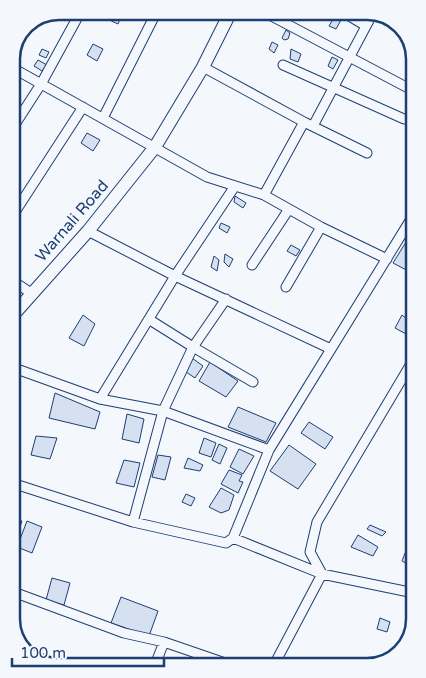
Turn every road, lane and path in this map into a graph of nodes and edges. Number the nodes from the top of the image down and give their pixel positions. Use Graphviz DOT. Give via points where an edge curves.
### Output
graph roads {
  1 [pos="76,20"];
  2 [pos="152,20"];
  3 [pos="226,20"];
  4 [pos="279,20"];
  5 [pos="356,20"];
  6 [pos="369,20"];
  7 [pos="366,26"];
  8 [pos="350,57"];
  9 [pos="283,66"];
  10 [pos="203,67"];
  11 [pos="20,72"];
  12 [pos="41,84"];
  13 [pos="406,87"];
  14 [pos="333,88"];
  15 [pos="83,107"];
  16 [pos="20,110"];
  17 [pos="103,118"];
  18 [pos="404,119"];
  19 [pos="308,124"];
  20 [pos="155,147"];
  21 [pos="367,153"];
  22 [pos="235,186"];
  23 [pos="264,195"];
  24 [pos="20,204"];
  25 [pos="289,209"];
  26 [pos="321,227"];
  27 [pos="406,227"];
  28 [pos="88,231"];
  29 [pos="387,259"];
  30 [pos="252,266"];
  31 [pos="176,276"];
  32 [pos="20,286"];
  33 [pos="286,287"];
  34 [pos="31,293"];
  35 [pos="226,300"];
  36 [pos="20,307"];
  37 [pos="150,320"];
  38 [pos="193,347"];
  39 [pos="332,349"];
  40 [pos="20,370"];
  41 [pos="406,372"];
  42 [pos="253,382"];
  43 [pos="100,399"];
  44 [pos="163,411"];
  45 [pos="269,450"];
  46 [pos="20,486"];
  47 [pos="133,522"];
  48 [pos="233,538"];
  49 [pos="322,574"];
  50 [pos="406,591"];
  51 [pos="20,594"];
  52 [pos="164,642"];
  53 [pos="158,658"];
  54 [pos="211,658"];
  55 [pos="278,658"];
  1 -- 12 [label="street"];
  2 -- 17 [label="street"];
  3 -- 10 [label="main road, Warnali Road"];
  4 -- 8 [label="street"];
  5 -- 7 [label="street"];
  6 -- 7 [label="street"];
  7 -- 8 [label="street"];
  8 -- 13 [label="street"];
  8 -- 14 [label="street"];
  9 -- 14 [label="street"];
  10 -- 19 [label="street"];
  10 -- 20 [label="main road, Warnali Road"];
  11 -- 12 [label="street"];
  12 -- 15 [label="street"];
  12 -- 16 [label="street"];
  14 -- 18 [label="street"];
  14 -- 19 [label="street"];
  15 -- 17 [label="street"];
  15 -- 24 [label="street"];
  17 -- 20 [label="street"];
  19 -- 21 [label="street"];
  19 -- 23 [label="street"];
  20 -- 22 [label="street" via="207,177"];
  20 -- 28 [label="main road, Warnali Road"];
  22 -- 23 [label="street"];
  22 -- 31 [label="street"];
  23 -- 25 [label="street"];
  25 -- 26 [label="street"];
  25 -- 30 [label="street"];
  26 -- 29 [label="street"];
  26 -- 33 [label="street"];
  27 -- 29 [label="street"];
  28 -- 31 [label="street"];
  28 -- 34 [label="main road, Warnali Road"];
  29 -- 39 [label="street"];
  31 -- 35 [label="street"];
  31 -- 37 [label="street"];
  32 -- 34 [label="street"];
  34 -- 36 [label="main road, Warnali Road"];
  35 -- 38 [label="street"];
  35 -- 39 [label="street"];
  37 -- 38 [label="street"];
  37 -- 43 [label="street"];
  38 -- 42 [label="street"];
  38 -- 44 [label="street"];
  39 -- 45 [label="street"];
  40 -- 43 [label="street"];
  41 -- 49 [label="street" via="317,522 310,552"];
  43 -- 44 [label="street"];
  44 -- 45 [label="street"];
  44 -- 47 [label="street"];
  45 -- 48 [label="street"];
  46 -- 47 [label="street"];
  47 -- 48 [label="street" via="226,543"];
  48 -- 49 [label="street"];
  49 -- 50 [label="street"];
  49 -- 55 [label="street"];
  51 -- 52 [label="street" via="124,633"];
  52 -- 53 [label="street"];
  52 -- 54 [label="street"];
}
